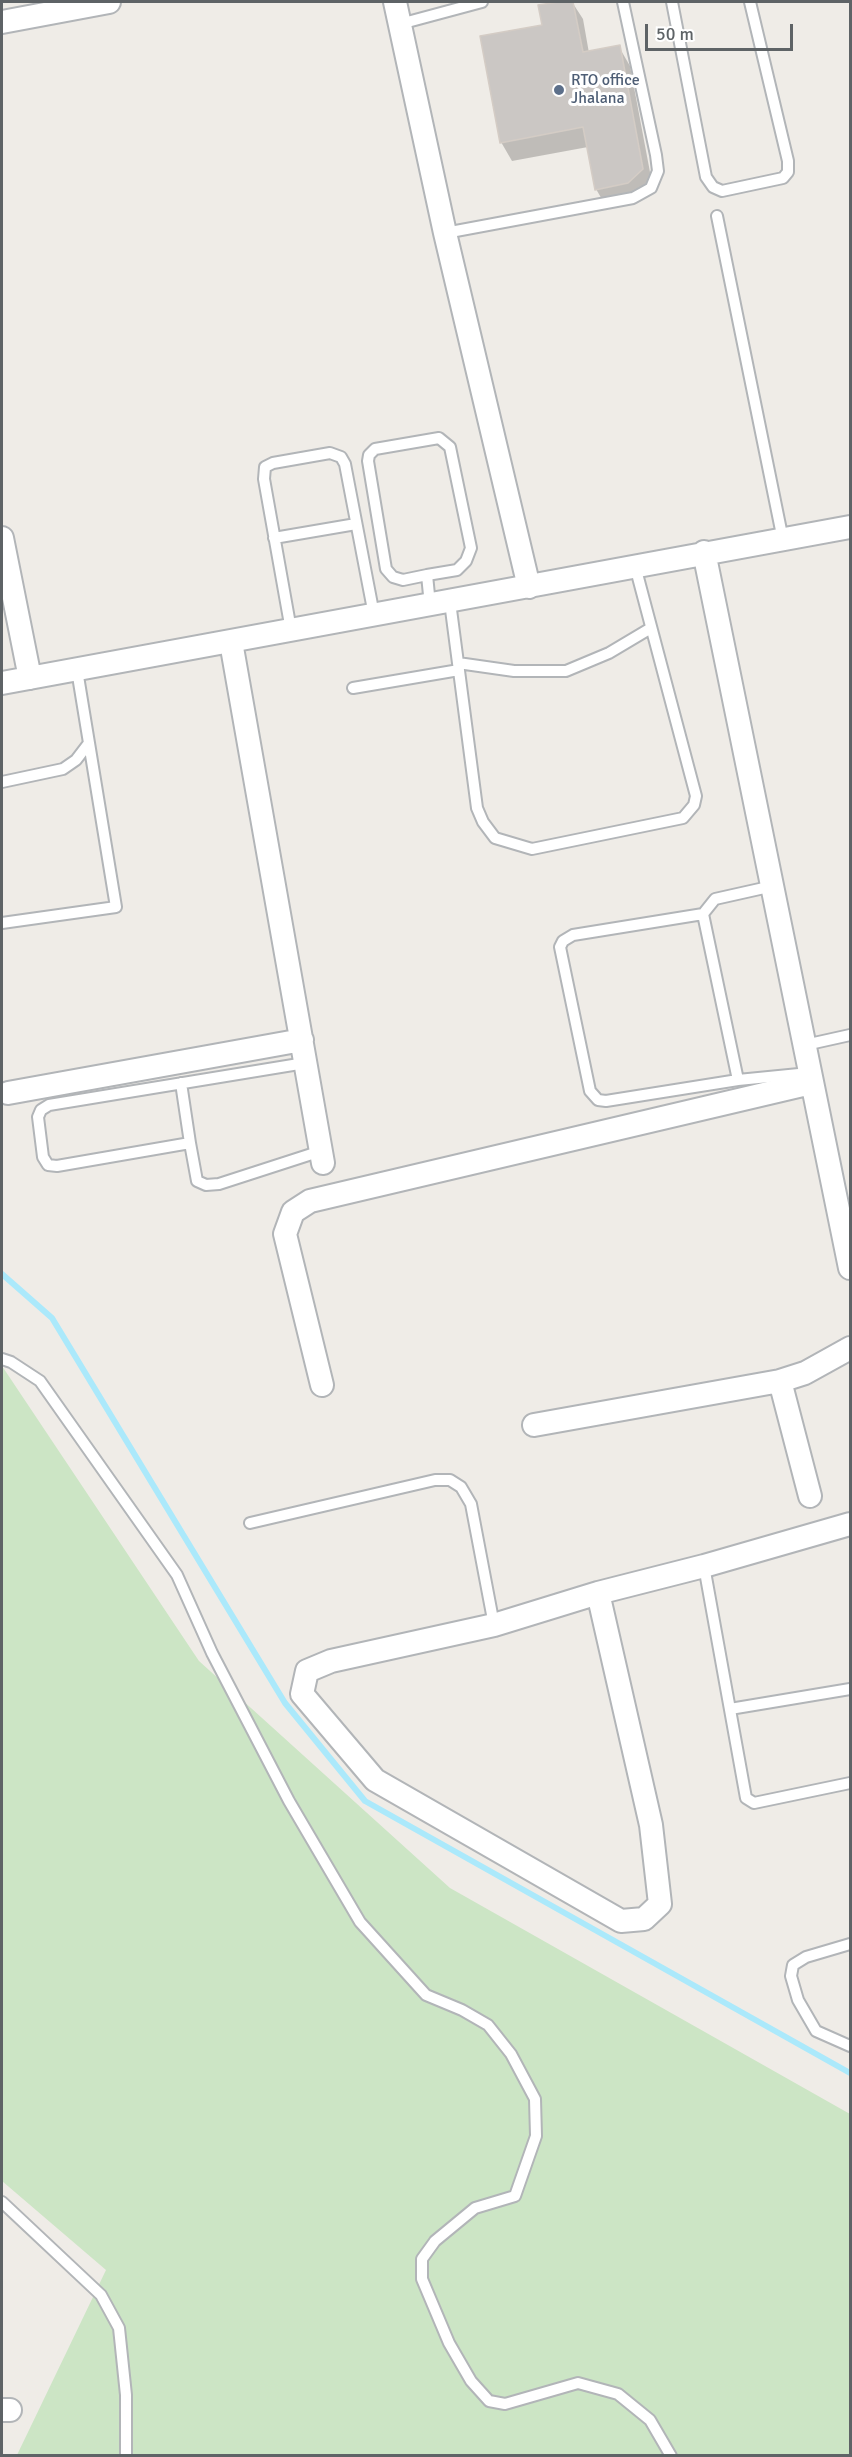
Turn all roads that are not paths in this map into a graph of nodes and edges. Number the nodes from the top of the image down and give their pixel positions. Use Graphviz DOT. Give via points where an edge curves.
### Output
graph roads {
  1 [pos="109,2"];
  2 [pos="395,2"];
  3 [pos="482,2"];
  4 [pos="623,2"];
  5 [pos="672,2"];
  6 [pos="750,2"];
  7 [pos="2,22"];
  8 [pos="400,24"];
  9 [pos="717,216"];
  10 [pos="445,233"];
  11 [pos="356,524"];
  12 [pos="850,527"];
  13 [pos="2,538"];
  14 [pos="274,538"];
  15 [pos="783,540"];
  16 [pos="704,552"];
  17 [pos="635,566"];
  18 [pos="427,575"];
  19 [pos="529,587"];
  20 [pos="440,603"];
  21 [pos="374,615"];
  22 [pos="651,628"];
  23 [pos="291,630"];
  24 [pos="231,642"];
  25 [pos="459,666"];
  26 [pos="77,670"];
  27 [pos="30,678"];
  28 [pos="2,683"];
  29 [pos="353,688"];
  30 [pos="89,743"];
  31 [pos="2,782"];
  32 [pos="773,886"];
  33 [pos="703,914"];
  34 [pos="2,922"];
  35 [pos="850,1035"];
  36 [pos="302,1040"];
  37 [pos="805,1045"];
  38 [pos="305,1063"];
  39 [pos="810,1078"];
  40 [pos="738,1080"];
  41 [pos="181,1083"];
  42 [pos="8,1093"];
  43 [pos="190,1143"];
  44 [pos="322,1157"];
  45 [pos="846,1227"];
  46 [pos="850,1268"];
  47 [pos="850,1348"];
  48 [pos="2,1359"];
  49 [pos="780,1381"];
  50 [pos="322,1385"];
  51 [pos="534,1425"];
  52 [pos="810,1496"];
  53 [pos="250,1523"];
  54 [pos="850,1524"];
  55 [pos="704,1566"];
  56 [pos="598,1593"];
  57 [pos="494,1625"];
  58 [pos="850,1689"];
  59 [pos="730,1709"];
  60 [pos="850,1783"];
  61 [pos="850,1944"];
  62 [pos="850,2046"];
  63 [pos="2,2202"];
  64 [pos="126,2456"];
  65 [pos="672,2456"];
  1 -- 7 [label="street"];
  2 -- 8 [label="street"];
  3 -- 8 [label="lane"];
  4 -- 10 [label="lane" via="656,154 658,171 651,188 633,198"];
  5 -- 6 [label="lane" via="706,177 722,191 783,178 788,172"];
  8 -- 10 [label="street"];
  9 -- 15 [label="lane"];
  10 -- 19 [label="street"];
  11 -- 14 [label="lane"];
  11 -- 14 [label="lane" via="345,464 341,457 330,453 265,467"];
  11 -- 21 [label="lane"];
  12 -- 15 [label="street"];
  13 -- 27 [label="street"];
  14 -- 23 [label="lane"];
  15 -- 16 [label="street"];
  16 -- 17 [label="street"];
  16 -- 32 [label="street"];
  17 -- 19 [label="street"];
  17 -- 22 [label="lane"];
  18 -- 18 [label="lane" via="457,570 471,548 450,447 439,438 375,449 368,461 386,569 403,580"];
  18 -- 20 [label="lane"];
  19 -- 20 [label="street"];
  20 -- 21 [label="street"];
  20 -- 25 [label="lane"];
  21 -- 23 [label="street"];
  22 -- 25 [label="lane" via="590,663 566,671"];
  22 -- 25 [label="lane" via="696,796 694,805 683,818 532,849 495,838 477,808"];
  23 -- 24 [label="street"];
  24 -- 26 [label="street"];
  24 -- 36 [label="street"];
  25 -- 29 [label="lane"];
  26 -- 27 [label="street"];
  26 -- 30 [label="lane"];
  27 -- 28 [label="street"];
  30 -- 31 [label="lane" via="63,769"];
  30 -- 34 [label="lane" via="116,907"];
  32 -- 33 [label="lane" via="715,898"];
  32 -- 37 [label="street"];
  33 -- 40 [label="lane"];
  33 -- 40 [label="lane" via="573,935 560,947 591,1091 598,1100"];
  35 -- 37 [label="lane"];
  36 -- 38 [label="street"];
  36 -- 42 [label="street"];
  37 -- 39 [label="street"];
  38 -- 41 [label="lane"];
  38 -- 44 [label="street"];
  39 -- 40 [label="lane"];
  39 -- 45 [label="street"];
  39 -- 50 [label="street" via="310,1201 293,1212 285,1234"];
  41 -- 43 [label="lane"];
  41 -- 43 [label="lane" via="49,1105 38,1117 43,1157 48,1165 57,1166"];
  43 -- 44 [label="lane" via="197,1181 206,1185"];
  45 -- 46 [label="street"];
  47 -- 49 [label="street"];
  48 -- 65 [label="lane" via="40,1381 177,1575 212,1653 289,1801 360,1922 426,1995 488,2025 511,2054 535,2099 536,2136 515,2196 475,2208 435,2241 422,2259 422,2279 449,2343 471,2381 489,2401 506,2404 578,2383 618,2394 650,2420"];
  49 -- 51 [label="street"];
  49 -- 52 [label="street"];
  53 -- 57 [label="lane" via="435,1480 450,1480 461,1487 471,1504"];
  54 -- 55 [label="street"];
  55 -- 56 [label="street"];
  55 -- 59 [label="lane"];
  56 -- 57 [label="street"];
  56 -- 57 [label="street" via="651,1825 660,1904 644,1919 621,1921 375,1780 302,1694 307,1671 331,1661"];
  58 -- 59 [label="lane"];
  59 -- 60 [label="lane" via="746,1798 754,1803"];
  61 -- 62 [label="lane" via="806,1957 794,1965 791,1976 798,2000 816,2031"];
  63 -- 64 [label="lane" via="101,2295 119,2328 126,2395"];
}
